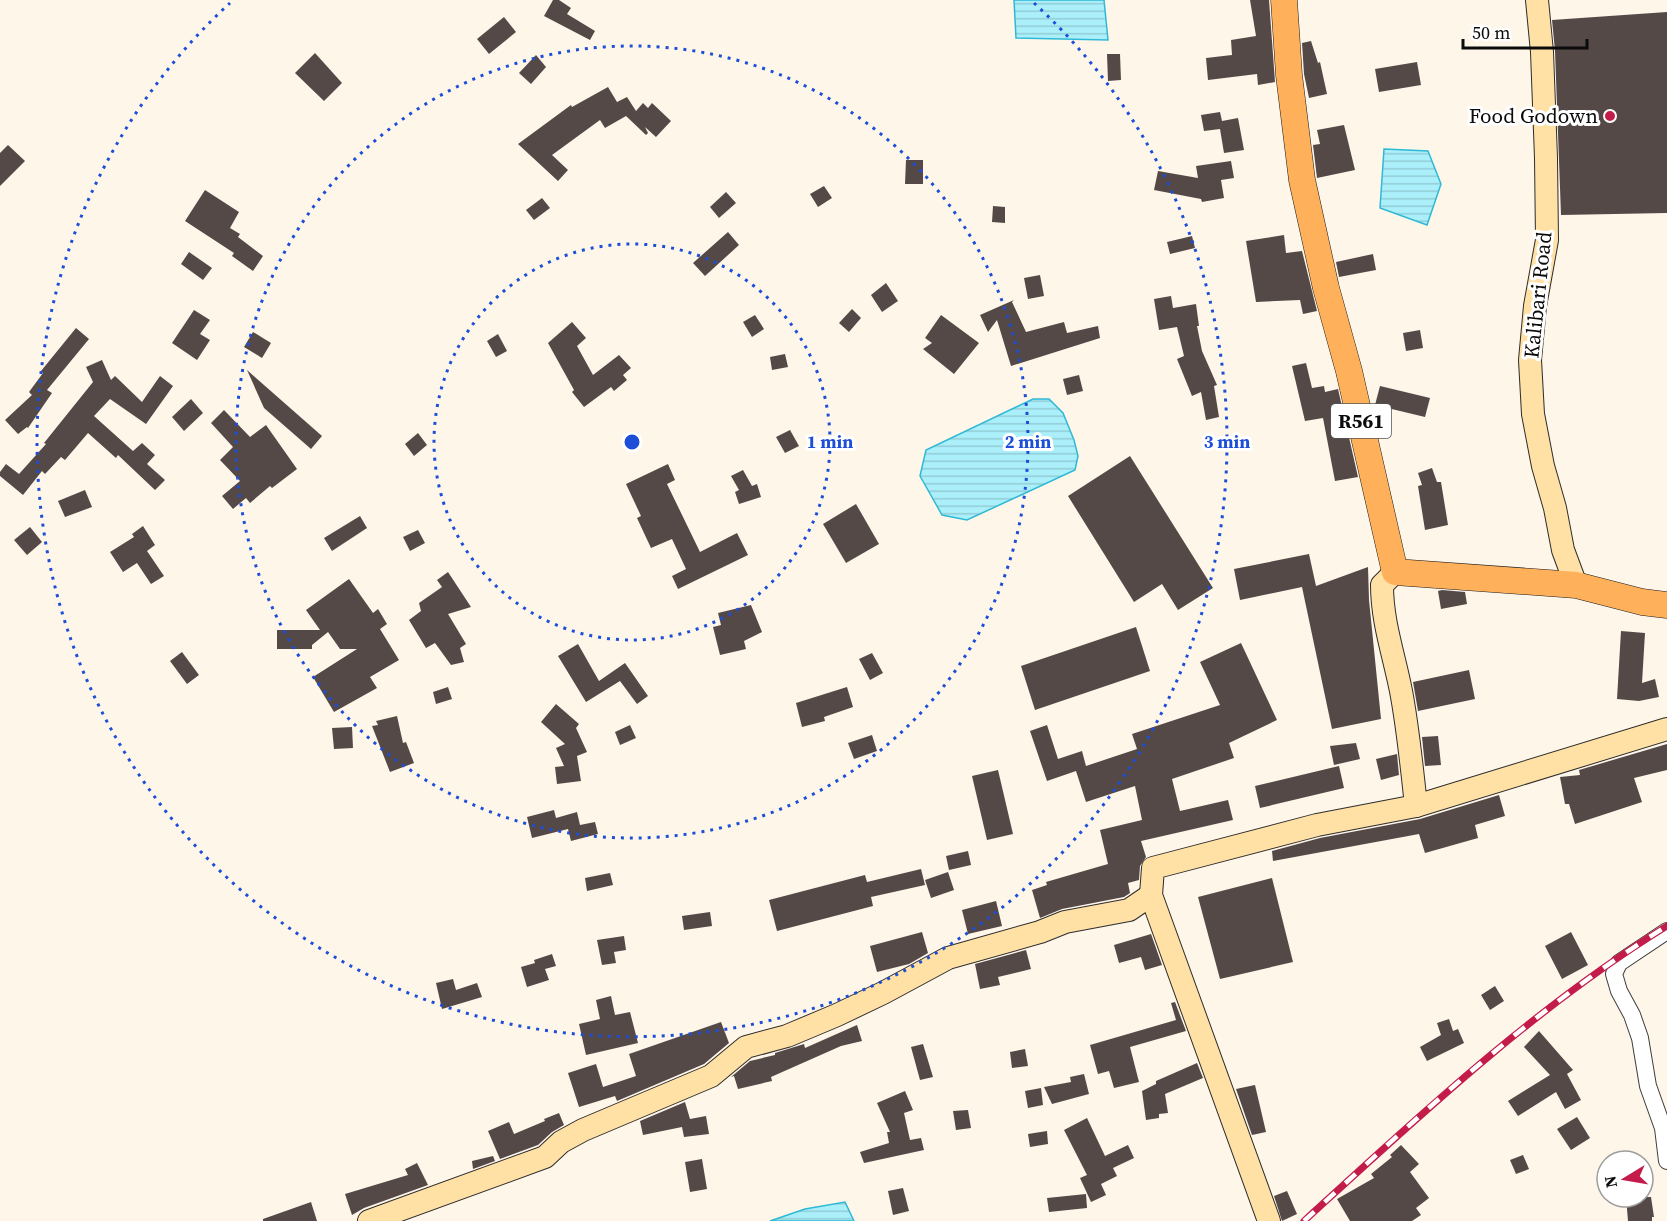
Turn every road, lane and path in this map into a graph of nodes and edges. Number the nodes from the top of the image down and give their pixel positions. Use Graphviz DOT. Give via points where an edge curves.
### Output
graph roads {
  1 [pos="1284,0"];
  2 [pos="1537,0"];
  3 [pos="1395,572"];
  4 [pos="1576,585"];
  5 [pos="1667,605"];
  6 [pos="1667,729"];
  7 [pos="1416,806"];
  8 [pos="1151,896"];
  9 [pos="1667,931"];
  10 [pos="1667,1161"];
  11 [pos="369,1221"];
  12 [pos="1269,1221"];
  1 -- 3 [label="main road, R561" via="1302,180"];
  2 -- 4 [label="street, Kalibari Road" via="1547,240 1530,360 1542,466"];
  3 -- 4 [label="main road"];
  3 -- 7 [label="street" via="1382,585 1382,600 1401,691"];
  4 -- 5 [label="main road"];
  6 -- 7 [label="street"];
  7 -- 8 [label="street" via="1317,825 1152,868"];
  8 -- 11 [label="street" via="1129,910 1065,922 948,958 837,1015 787,1036 746,1047 711,1076 583,1130 545,1156"];
  8 -- 12 [label="street"];
  9 -- 10 [label="street" via="1619,963 1614,974 1640,1038 1648,1086 1663,1128"];
}
